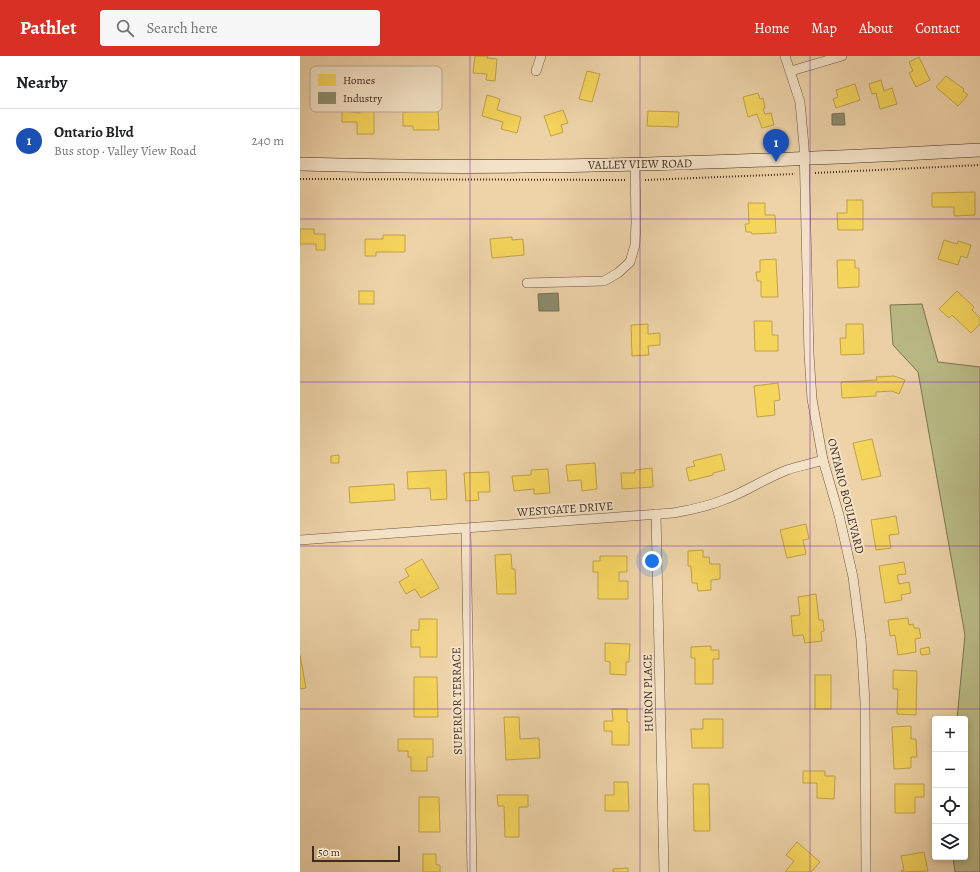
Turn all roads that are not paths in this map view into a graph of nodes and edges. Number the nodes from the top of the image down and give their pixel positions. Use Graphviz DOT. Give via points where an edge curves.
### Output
graph roads {
  1 [pos="541,56"];
  2 [pos="785,56"];
  3 [pos="842,56"];
  4 [pos="536,71"];
  5 [pos="791,71"];
  6 [pos="980,150"];
  7 [pos="804,159"];
  8 [pos="300,164"];
  9 [pos="635,165"];
  10 [pos="527,283"];
  11 [pos="823,460"];
  12 [pos="656,514"];
  13 [pos="466,529"];
  14 [pos="300,540"];
  15 [pos="864,871"];
  16 [pos="472,872"];
  17 [pos="664,872"];
  1 -- 4 [label="street"];
  2 -- 5 [label="street, ONTARIO BOULEVARD"];
  3 -- 5 [label="street"];
  5 -- 7 [label="street, ONTARIO BOULEVARD" via="800,102"];
  6 -- 7 [label="main road, VALLEY VIEW ROAD"];
  7 -- 9 [label="main road, VALLEY VIEW ROAD"];
  7 -- 11 [label="street, ONTARIO BOULEVARD" via="809,354 812,399"];
  8 -- 9 [label="main road, VALLEY VIEW ROAD" via="498,167"];
  9 -- 10 [label="street" via="635,245 630,262 604,281"];
  11 -- 12 [label="street, WESTGATE DRIVE" via="789,469 726,499 700,508"];
  11 -- 15 [label="street, ONTARIO BOULEVARD" via="853,577 861,639 865,702"];
  12 -- 13 [label="street, WESTGATE DRIVE"];
  12 -- 17 [label="street, HURON PLACE"];
  13 -- 14 [label="street, WESTGATE DRIVE"];
  13 -- 16 [label="street, SUPERIOR TERRACE"];
}
